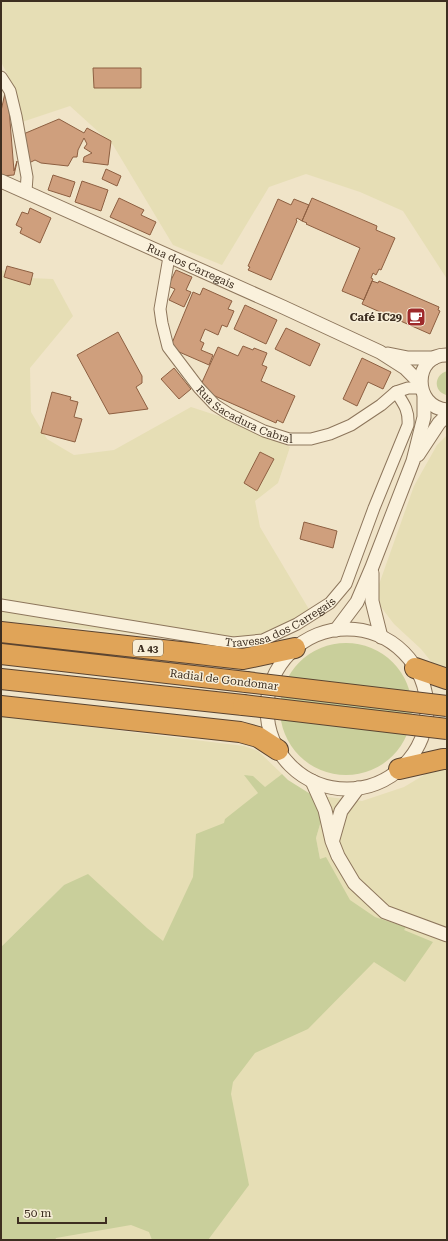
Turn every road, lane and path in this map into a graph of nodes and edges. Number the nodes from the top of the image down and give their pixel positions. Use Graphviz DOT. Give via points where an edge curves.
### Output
graph roads {
  1 [pos="1,77"];
  2 [pos="1,180"];
  3 [pos="26,191"];
  4 [pos="169,257"];
  5 [pos="380,352"];
  6 [pos="443,355"];
  7 [pos="422,389"];
  8 [pos="396,392"];
  9 [pos="447,410"];
  10 [pos="447,415"];
  11 [pos="413,461"];
  12 [pos="372,567"];
  13 [pos="1,604"];
  14 [pos="336,630"];
  15 [pos="1,632"];
  16 [pos="382,637"];
  17 [pos="295,648"];
  18 [pos="1,654"];
  19 [pos="415,668"];
  20 [pos="1,679"];
  21 [pos="447,679"];
  22 [pos="1,706"];
  23 [pos="447,706"];
  24 [pos="447,729"];
  25 [pos="278,750"];
  26 [pos="447,760"];
  27 [pos="399,769"];
  28 [pos="312,781"];
  29 [pos="358,788"];
  30 [pos="332,840"];
  31 [pos="447,935"];
  1 -- 3 [label="street" via="10,91 16,116 27,177"];
  2 -- 3 [label="street, Rua dos Carregais"];
  3 -- 4 [label="street, Rua dos Carregais"];
  4 -- 5 [label="street, Rua dos Carregais"];
  4 -- 8 [label="street, Rua Sacadura Cabral" via="160,309 168,347 215,405 264,431 289,439 311,439 351,425"];
  5 -- 6 [label="street, Rua dos Carregais" via="408,358"];
  5 -- 7 [label="street, Rua dos Carregais" via="405,368"];
  6 -- 7 [label="street" via="426,365 421,375"];
  7 -- 8 [label="street, Rua Sacadura Cabral" via="408,388"];
  7 -- 9 [label="street, Rua dos Carregais" via="431,404"];
  7 -- 11 [label="street" via="424,416"];
  8 -- 13 [label="street, Travessa dos Carregais" via="409,415 408,425 346,584 330,603 297,624 263,640 232,643"];
  10 -- 11 [label="street"];
  11 -- 12 [label="street"];
  12 -- 14 [label="street" via="357,602"];
  12 -- 16 [label="street" via="372,601"];
  14 -- 16 [label="street" via="352,629"];
  14 -- 17 [label="street" via="320,634"];
  15 -- 17 [label="highway, A 43" via="244,659"];
  16 -- 19 [label="street" via="395,645"];
  17 -- 25 [label="street" via="275,675 267,705 268,720"];
  18 -- 23 [label="highway, Radial de Gondomar / A 43, bridge"];
  19 -- 21 [label="highway"];
  19 -- 27 [label="street" via="426,698 424,729 410,757"];
  20 -- 24 [label="highway, Radial de Gondomar, bridge"];
  22 -- 25 [label="highway" via="240,732 258,736"];
  25 -- 28 [label="street" via="287,763"];
  26 -- 27 [label="highway"];
  27 -- 29 [label="street" via="373,785"];
  28 -- 29 [label="street" via="335,788"];
  28 -- 30 [label="street" via="326,810"];
  29 -- 30 [label="street" via="341,811"];
  30 -- 31 [label="street" via="354,883 385,912"];
}
